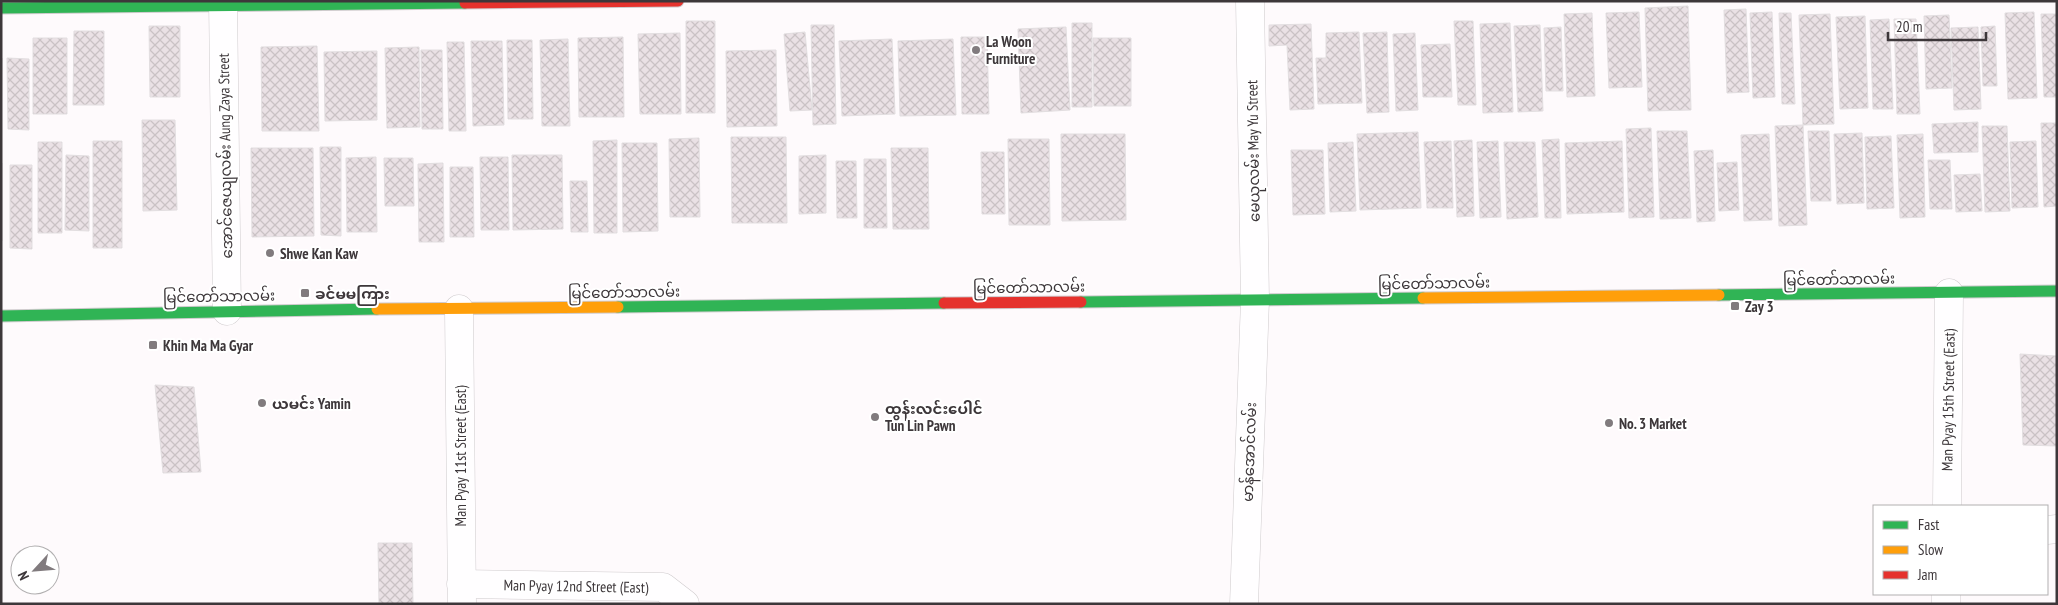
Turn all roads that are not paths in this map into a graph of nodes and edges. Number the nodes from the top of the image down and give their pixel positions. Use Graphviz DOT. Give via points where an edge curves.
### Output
graph roads {
  1 [pos="678,1"];
  2 [pos="1250,1"];
  3 [pos="476,2"];
  4 [pos="223,4"];
  5 [pos="1,8"];
  6 [pos="2057,290"];
  7 [pos="1949,293"];
  8 [pos="1255,300"];
  9 [pos="459,309"];
  10 [pos="227,311"];
  11 [pos="1,316"];
  12 [pos="1947,505"];
  13 [pos="462,594"];
  14 [pos="685,604"];
  15 [pos="1244,604"];
  1 -- 3 [label="main road"];
  2 -- 8 [label="street, မေယုလမ်း May Yu Street"];
  3 -- 4 [label="main road"];
  4 -- 5 [label="main road"];
  4 -- 10 [label="street, အောင်ဇေယျလမ်း Aung Zaya Street"];
  6 -- 7 [label="main road, မြင်တော်သာလမ်း"];
  7 -- 8 [label="main road, မြင်တော်သာလမ်း"];
  7 -- 12 [label="street, Man Pyay 15th Street (East)"];
  8 -- 9 [label="main road, မြင်တော်သာလမ်း"];
  8 -- 15 [label="street, မာန်အောင်လမ်း"];
  9 -- 10 [label="main road, မြင်တော်သာလမ်း"];
  9 -- 13 [label="street, Man Pyay 11st Street (East)"];
  10 -- 11 [label="main road, မြင်တော်သာလမ်း"];
  13 -- 14 [label="street, Man Pyay 12nd Street (East)" via="663,588"];
}
